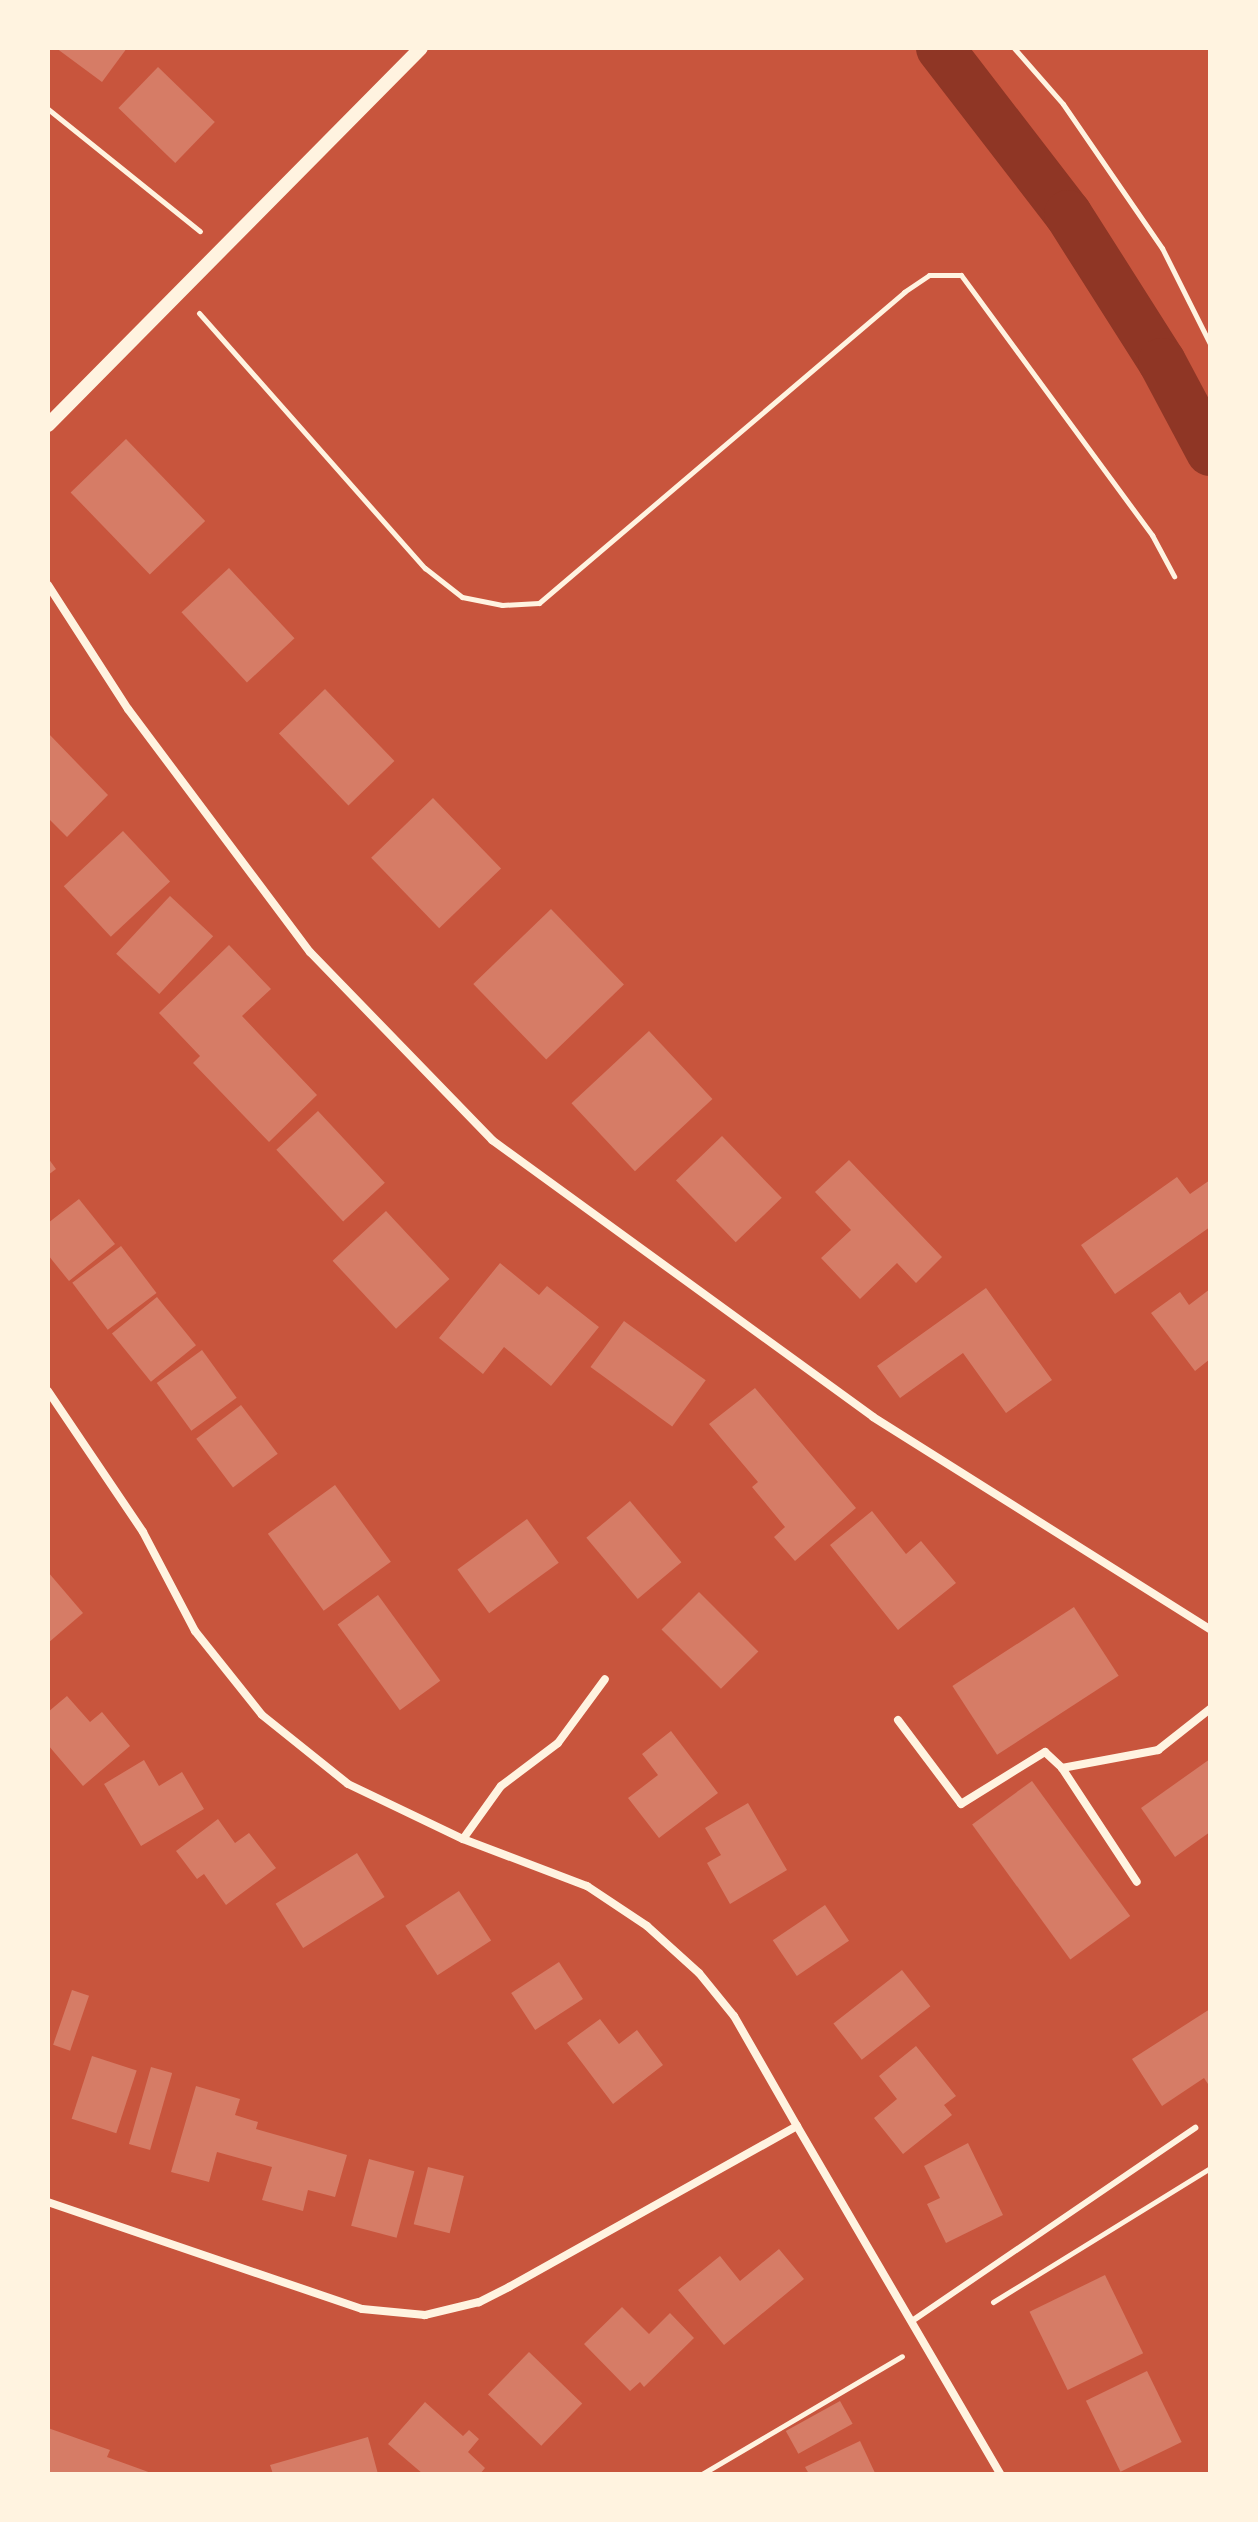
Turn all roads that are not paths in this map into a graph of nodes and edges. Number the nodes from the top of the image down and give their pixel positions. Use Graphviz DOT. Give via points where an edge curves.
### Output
graph roads {
  1 [pos="421,48"];
  2 [pos="48,425"];
  3 [pos="48,585"];
  4 [pos="48,1391"];
  5 [pos="1210,1629"];
  6 [pos="605,1679"];
  7 [pos="1210,1709"];
  8 [pos="898,1720"];
  9 [pos="1062,1768"];
  10 [pos="463,1839"];
  11 [pos="1137,1882"];
  12 [pos="797,2126"];
  13 [pos="1195,2128"];
  14 [pos="48,2202"];
  15 [pos="912,2321"];
  16 [pos="1000,2474"];
  1 -- 2 [label="street"];
  3 -- 5 [label="street" via="128,709 310,952 492,1140 873,1417"];
  4 -- 10 [label="street" via="143,1532 195,1631 262,1715 348,1784"];
  6 -- 10 [label="street" via="558,1743 501,1786"];
  7 -- 9 [label="street" via="1158,1750"];
  8 -- 9 [label="street" via="961,1804 1045,1752"];
  9 -- 11 [label="street"];
  10 -- 12 [label="street" via="587,1886 647,1926 699,1973 734,2016"];
  12 -- 14 [label="street" via="509,2287 479,2302 425,2315 362,2309"];
  12 -- 15 [label="street"];
  13 -- 15 [label="lane"];
  15 -- 16 [label="street"];
}
